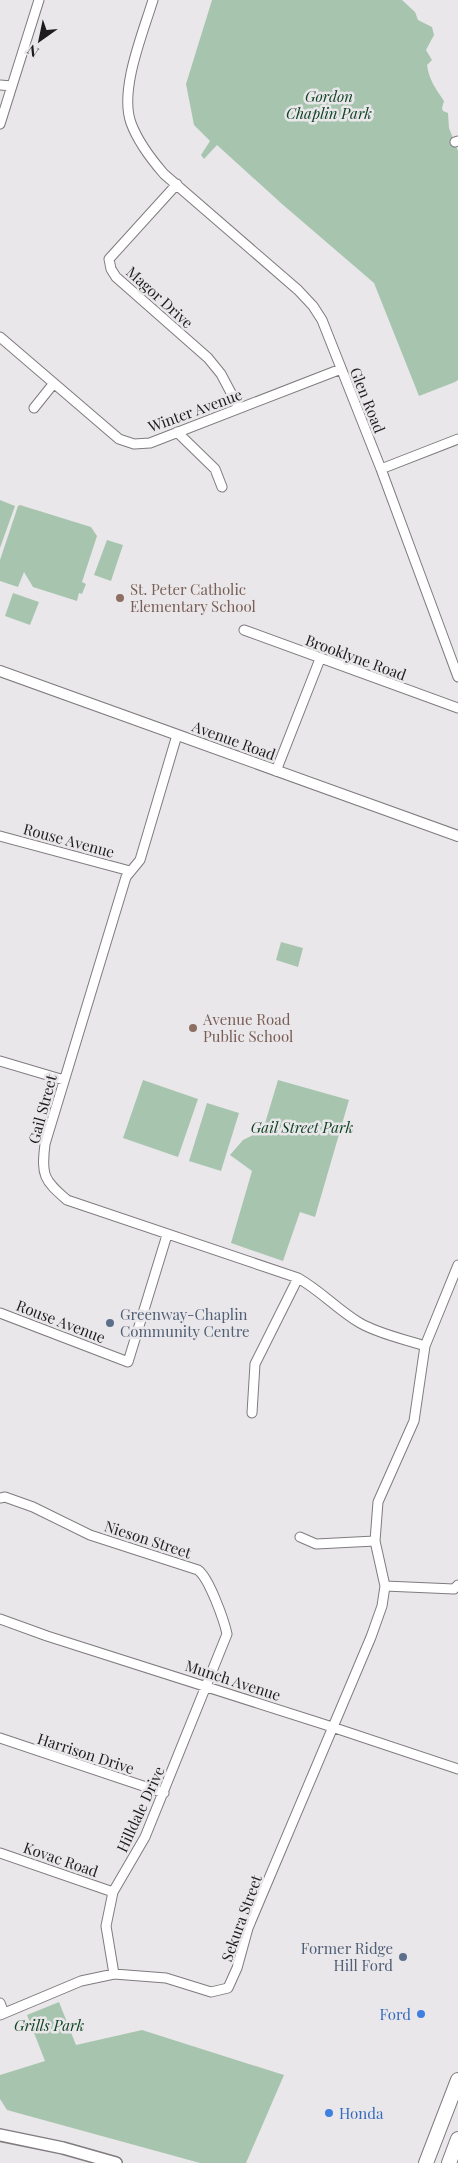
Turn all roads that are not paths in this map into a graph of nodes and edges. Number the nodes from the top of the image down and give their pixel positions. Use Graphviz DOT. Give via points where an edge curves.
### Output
graph roads {
  1 [pos="39,0"];
  2 [pos="153,0"];
  3 [pos="0,85"];
  4 [pos="12,86"];
  5 [pos="0,124"];
  6 [pos="176,184"];
  7 [pos="0,337"];
  8 [pos="341,369"];
  9 [pos="54,384"];
  10 [pos="34,408"];
  11 [pos="239,408"];
  12 [pos="177,432"];
  13 [pos="458,439"];
  14 [pos="381,469"];
  15 [pos="222,487"];
  16 [pos="244,630"];
  17 [pos="320,659"];
  18 [pos="0,671"];
  19 [pos="458,676"];
  20 [pos="458,708"];
  21 [pos="177,735"];
  22 [pos="276,771"];
  23 [pos="0,836"];
  24 [pos="458,836"];
  25 [pos="130,871"];
  26 [pos="0,1061"];
  27 [pos="64,1080"];
  28 [pos="167,1234"];
  29 [pos="458,1265"];
  30 [pos="298,1278"];
  31 [pos="0,1313"];
  32 [pos="425,1346"];
  33 [pos="252,1413"];
  34 [pos="0,1498"];
  35 [pos="300,1537"];
  36 [pos="375,1541"];
  37 [pos="458,1585"];
  38 [pos="385,1586"];
  39 [pos="0,1619"];
  40 [pos="208,1686"];
  41 [pos="333,1727"];
  42 [pos="0,1738"];
  43 [pos="458,1769"];
  44 [pos="164,1793"];
  45 [pos="0,1853"];
  46 [pos="113,1892"];
  47 [pos="114,1974"];
  48 [pos="0,2003"];
  49 [pos="2,2014"];
  50 [pos="458,2080"];
  51 [pos="0,2135"];
  52 [pos="458,2139"];
  53 [pos="116,2163"];
  54 [pos="426,2163"];
  55 [pos="449,2163"];
  1 -- 4 [label="street"];
  2 -- 6 [label="street, Glen Road" via="130,79 130,122 146,153"];
  3 -- 4 [label="street"];
  4 -- 5 [label="street"];
  6 -- 8 [label="street, Glen Road" via="313,306 322,320"];
  6 -- 11 [label="street, Magor Drive" via="109,259 111,268 116,277 208,358 221,374"];
  7 -- 9 [label="street, Winter Avenue"];
  8 -- 11 [label="street, Winter Avenue"];
  8 -- 14 [label="street, Glen Road"];
  9 -- 10 [label="street"];
  9 -- 12 [label="street, Winter Avenue" via="119,439 134,444"];
  11 -- 12 [label="street, Winter Avenue"];
  12 -- 15 [label="street" via="215,469"];
  13 -- 14 [label="street"];
  14 -- 19 [label="street, Glen Road"];
  16 -- 17 [label="street, Brooklyne Road"];
  17 -- 20 [label="street, Brooklyne Road"];
  17 -- 22 [label="street"];
  18 -- 21 [label="street, Avenue Road"];
  21 -- 22 [label="street, Avenue Road"];
  21 -- 25 [label="street, Gail Street" via="140,860"];
  22 -- 24 [label="street, Avenue Road"];
  23 -- 25 [label="street, Rouse Avenue"];
  25 -- 27 [label="street, Gail Street"];
  26 -- 27 [label="street"];
  27 -- 28 [label="street, Gail Street" via="45,1144 42,1165 49,1184 67,1200"];
  28 -- 30 [label="street, Gail Street"];
  28 -- 31 [label="street, Rouse Avenue" via="128,1362"];
  29 -- 32 [label="street"];
  30 -- 32 [label="street, Gail Street" via="371,1329"];
  30 -- 33 [label="street" via="255,1364"];
  32 -- 36 [label="street" via="414,1421 378,1502"];
  34 -- 40 [label="street, Nieson Street" via="34,1507 90,1535 202,1572 228,1634"];
  35 -- 36 [label="street" via="316,1544"];
  36 -- 38 [label="street"];
  37 -- 38 [label="street" via="454,1589"];
  38 -- 41 [label="street, Sekura Street" via="371,1637"];
  39 -- 40 [label="street, Munch Avenue"];
  40 -- 41 [label="street, Munch Avenue"];
  40 -- 44 [label="street, Hilldale Drive"];
  41 -- 43 [label="street, Munch Avenue"];
  41 -- 47 [label="street, Sekura Street" via="248,1928 228,1988 211,1992 166,1978"];
  42 -- 44 [label="street, Harrison Drive"];
  44 -- 46 [label="street, Hilldale Drive" via="145,1836"];
  45 -- 46 [label="street, Kovac Road"];
  46 -- 47 [label="street, Hilldale Drive" via="106,1926"];
  47 -- 49 [label="street, Sekura Street" via="81,1981"];
  48 -- 49 [label="street"];
  50 -- 54 [label="main road"];
  51 -- 53 [label="main road"];
  52 -- 55 [label="main road"];
}
